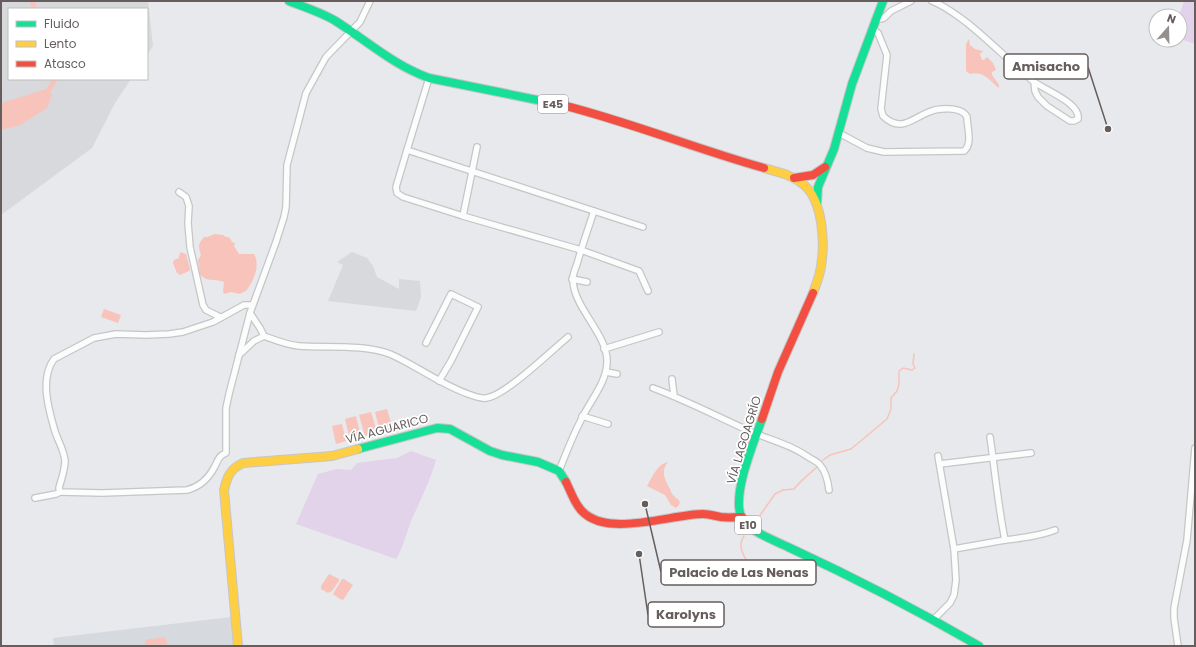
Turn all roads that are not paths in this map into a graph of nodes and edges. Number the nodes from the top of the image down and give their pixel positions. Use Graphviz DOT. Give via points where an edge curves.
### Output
graph roads {
  1 [pos="288,1"];
  2 [pos="370,1"];
  3 [pos="883,1"];
  4 [pos="911,1"];
  5 [pos="932,1"];
  6 [pos="873,24"];
  7 [pos="351,32"];
  8 [pos="429,78"];
  9 [pos="1034,82"];
  10 [pos="839,133"];
  11 [pos="477,147"];
  12 [pos="406,150"];
  13 [pos="826,166"];
  14 [pos="472,171"];
  15 [pos="794,178"];
  16 [pos="179,192"];
  17 [pos="817,205"];
  18 [pos="594,211"];
  19 [pos="463,216"];
  20 [pos="643,227"];
  21 [pos="581,250"];
  22 [pos="572,279"];
  23 [pos="587,282"];
  24 [pos="648,291"];
  25 [pos="253,305"];
  26 [pos="250,313"];
  27 [pos="220,316"];
  28 [pos="659,332"];
  29 [pos="264,336"];
  30 [pos="568,337"];
  31 [pos="426,343"];
  32 [pos="604,349"];
  33 [pos="238,356"];
  34 [pos="606,372"];
  35 [pos="617,374"];
  36 [pos="672,379"];
  37 [pos="439,381"];
  38 [pos="653,388"];
  39 [pos="674,396"];
  40 [pos="582,416"];
  41 [pos="608,424"];
  42 [pos="757,434"];
  43 [pos="990,437"];
  44 [pos="1195,448"];
  45 [pos="1031,453"];
  46 [pos="938,456"];
  47 [pos="994,458"];
  48 [pos="940,464"];
  49 [pos="559,471"];
  50 [pos="829,490"];
  51 [pos="60,492"];
  52 [pos="35,498"];
  53 [pos="742,517"];
  54 [pos="1055,530"];
  55 [pos="1006,540"];
  56 [pos="954,549"];
  57 [pos="933,620"];
  58 [pos="238,646"];
  59 [pos="979,646"];
  60 [pos="1178,646"];
  1 -- 7 [label="main road, E45" via="333,19"];
  2 -- 7 [label="street" via="360,22"];
  3 -- 6 [label="main road"];
  4 -- 6 [label="street" via="895,8"];
  5 -- 9 [label="street" via="953,12 988,39"];
  6 -- 10 [label="main road" via="852,84"];
  6 -- 10 [label="street" via="887,54 881,109 883,116 898,124 912,122 930,111 961,111 965,113 969,142 964,151 884,152 867,148"];
  7 -- 8 [label="main road, E45" via="404,68"];
  7 -- 25 [label="street" via="326,57 306,93 287,165 284,218"];
  8 -- 12 [label="street"];
  8 -- 15 [label="main road, E45" via="576,109"];
  9 -- 9 [label="street" via="1077,110 1078,119 1070,121 1047,106 1035,91"];
  10 -- 13 [label="main road"];
  11 -- 14 [label="street"];
  12 -- 14 [label="street"];
  12 -- 19 [label="street" via="396,187 397,193"];
  13 -- 15 [label="main road" via="812,175"];
  13 -- 17 [label="main road" via="818,186"];
  14 -- 18 [label="street"];
  14 -- 19 [label="street"];
  15 -- 17 [label="main road, E45" via="808,189"];
  16 -- 27 [label="street" via="186,197 189,206 190,247 203,305 206,310"];
  17 -- 42 [label="main road, VÍA LAGOAGRÍO / E10" via="823,244 821,270 802,321 778,372"];
  18 -- 20 [label="street"];
  18 -- 21 [label="street"];
  19 -- 21 [label="street"];
  21 -- 22 [label="street"];
  21 -- 24 [label="street" via="639,271"];
  22 -- 23 [label="street"];
  22 -- 32 [label="street" via="577,296"];
  25 -- 26 [label="street"];
  25 -- 27 [label="street" via="244,305"];
  26 -- 29 [label="street"];
  26 -- 33 [label="street"];
  27 -- 51 [label="street" via="213,322 195,329 169,334 116,334 94,338 54,359 48,371 46,389 54,429 64,451"];
  28 -- 32 [label="street"];
  29 -- 33 [label="street" via="254,341"];
  29 -- 37 [label="street" via="291,345 382,352"];
  30 -- 37 [label="street" via="500,394 485,399 478,398"];
  31 -- 37 [label="street" via="451,294 478,307"];
  32 -- 34 [label="street"];
  33 -- 51 [label="street" via="226,408 226,453 219,457 213,470 196,488 102,494"];
  34 -- 35 [label="street"];
  34 -- 40 [label="street"];
  36 -- 39 [label="street"];
  38 -- 39 [label="street"];
  39 -- 42 [label="street"];
  40 -- 41 [label="street"];
  40 -- 49 [label="street"];
  42 -- 50 [label="street" via="789,446 820,464 827,477"];
  42 -- 53 [label="main road, VÍA LAGOAGRÍO / E10" via="740,494"];
  43 -- 47 [label="street"];
  44 -- 60 [label="street" via="1187,540 1174,608"];
  45 -- 47 [label="street"];
  46 -- 48 [label="street"];
  47 -- 48 [label="street"];
  47 -- 55 [label="street" via="996,488"];
  48 -- 56 [label="street"];
  49 -- 53 [label="main road" via="578,507 595,520 606,523 622,524 703,514"];
  49 -- 58 [label="main road, VÍA AGUARICO" via="538,462 490,452 450,429 437,428 332,456 234,466 224,490"];
  51 -- 52 [label="street"];
  53 -- 57 [label="main road, E10" via="748,526 761,534 851,576"];
  54 -- 55 [label="street"];
  55 -- 56 [label="street"];
  56 -- 57 [label="street" via="954,595 950,603"];
  57 -- 59 [label="main road, E10"];
}
